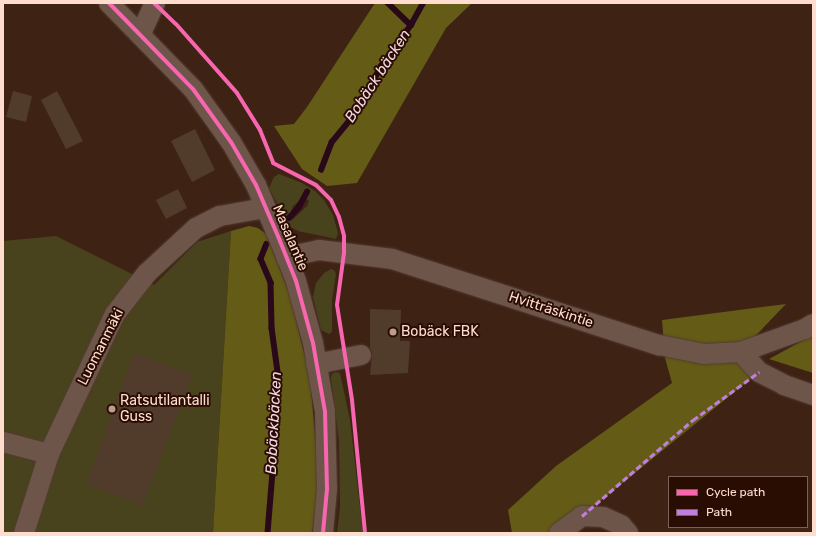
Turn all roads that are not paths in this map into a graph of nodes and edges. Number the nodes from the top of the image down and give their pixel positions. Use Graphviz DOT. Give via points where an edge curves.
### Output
graph roads {
  1 [pos="109,3"];
  2 [pos="155,3"];
  3 [pos="140,33"];
  4 [pos="265,208"];
  5 [pos="286,256"];
  6 [pos="813,324"];
  7 [pos="741,352"];
  8 [pos="361,355"];
  9 [pos="316,364"];
  10 [pos="813,394"];
  11 [pos="3,442"];
  12 [pos="49,454"];
  13 [pos="24,533"];
  14 [pos="323,533"];
  15 [pos="558,533"];
  16 [pos="628,533"];
  1 -- 3 [label="street, Masalantie"];
  2 -- 3 [label="street"];
  3 -- 4 [label="street, Masalantie" via="193,89 231,142 256,185"];
  4 -- 5 [label="street, Masalantie"];
  4 -- 12 [label="street, Luomanmäki" via="220,216 196,228 147,273 116,314"];
  5 -- 7 [label="street, Hvitträskintie" via="319,250 392,259 659,345 704,354"];
  5 -- 9 [label="street, Masalantie" via="296,281 313,343"];
  6 -- 7 [label="street, Hvitträskintie"];
  7 -- 10 [label="street" via="759,372 784,385"];
  8 -- 9 [label="street"];
  9 -- 14 [label="street, Masalantie" via="325,412 327,488"];
  11 -- 12 [label="street"];
  12 -- 13 [label="street, Luomanmäki"];
  15 -- 16 [label="street" via="582,516 603,517 621,525"];
}
